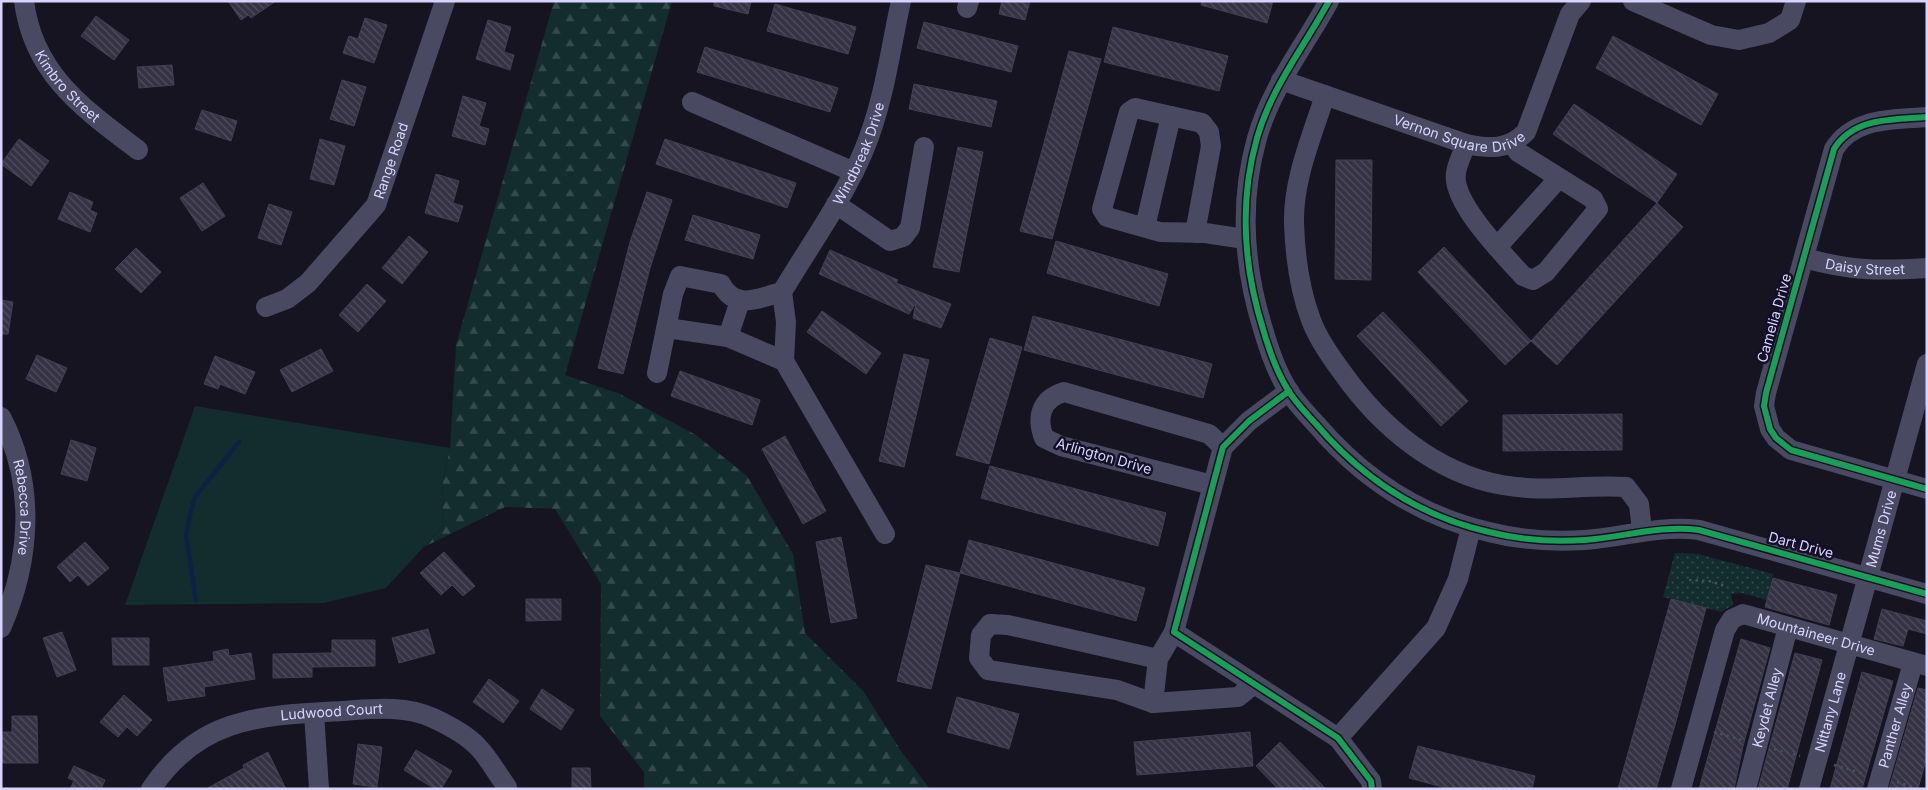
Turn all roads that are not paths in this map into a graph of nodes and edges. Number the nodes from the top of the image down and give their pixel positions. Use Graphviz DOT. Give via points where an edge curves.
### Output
graph roads {
  1 [pos="24,1"];
  2 [pos="445,1"];
  3 [pos="901,1"];
  4 [pos="1329,1"];
  5 [pos="1582,1"];
  6 [pos="1633,1"];
  7 [pos="1796,1"];
  8 [pos="1281,80"];
  9 [pos="1324,95"];
  10 [pos="692,102"];
  11 [pos="1171,116"];
  12 [pos="1927,118"];
  13 [pos="1512,143"];
  14 [pos="1466,144"];
  15 [pos="924,147"];
  16 [pos="138,150"];
  17 [pos="854,172"];
  18 [pos="1559,178"];
  19 [pos="836,204"];
  20 [pos="1145,228"];
  21 [pos="1195,233"];
  22 [pos="1245,239"];
  23 [pos="1498,247"];
  24 [pos="1804,258"];
  25 [pos="1927,268"];
  26 [pos="782,292"];
  27 [pos="740,302"];
  28 [pos="266,306"];
  29 [pos="666,328"];
  30 [pos="728,337"];
  31 [pos="784,361"];
  32 [pos="1927,364"];
  33 [pos="657,373"];
  34 [pos="1924,390"];
  35 [pos="1288,391"];
  36 [pos="1,418"];
  37 [pos="1222,447"];
  38 [pos="1896,480"];
  39 [pos="1212,486"];
  40 [pos="1927,489"];
  41 [pos="1471,528"];
  42 [pos="1642,531"];
  43 [pos="886,534"];
  44 [pos="1868,577"];
  45 [pos="1927,594"];
  46 [pos="1788,627"];
  47 [pos="1,628"];
  48 [pos="1174,632"];
  49 [pos="1848,644"];
  50 [pos="1158,659"];
  51 [pos="1920,664"];
  52 [pos="1254,684"];
  53 [pos="1152,702"];
  54 [pos="314,713"];
  55 [pos="1338,738"];
  56 [pos="507,787"];
  57 [pos="151,789"];
  58 [pos="319,789"];
  59 [pos="1372,789"];
  60 [pos="1681,789"];
  61 [pos="1746,789"];
  62 [pos="1809,789"];
  63 [pos="1877,789"];
  1 -- 16 [label="street, Kimbro Street" via="33,37 57,81 85,110"];
  2 -- 28 [label="street, Range Road" via="376,205 308,283 286,298"];
  3 -- 17 [label="street, Windbreak Drive" via="884,92"];
  4 -- 8 [label="street"];
  5 -- 13 [label="street, Vernon Square Drive" via="1570,14 1526,132"];
  6 -- 7 [label="street" via="1712,35 1739,40 1768,33 1790,20"];
  8 -- 9 [label="street, Vernon Square Drive"];
  8 -- 22 [label="street" via="1263,121 1253,156 1246,199"];
  9 -- 14 [label="street, Vernon Square Drive"];
  9 -- 42 [label="street" via="1303,158 1295,231 1300,273 1311,320 1356,392 1386,425 1413,446 1468,475 1500,485 1537,490 1626,487 1639,504"];
  10 -- 17 [label="street"];
  11 -- 20 [label="street"];
  11 -- 20 [label="street" via="1135,108 1129,112 1102,209 1107,217"];
  11 -- 21 [label="street" via="1202,123 1209,132 1212,146"];
  12 -- 24 [label="street, Camelia Drive" via="1865,124 1840,141"];
  13 -- 14 [label="street, Vernon Square Drive" via="1489,148"];
  13 -- 18 [label="street" via="1518,152"];
  14 -- 23 [label="street" via="1455,174 1460,195 1480,228"];
  15 -- 19 [label="street" via="910,228 903,237 890,241"];
  17 -- 19 [label="street, Windbreak Drive"];
  18 -- 23 [label="street"];
  18 -- 23 [label="street" via="1593,199 1598,209 1546,272 1534,280 1523,276"];
  19 -- 26 [label="street, Windbreak Drive"];
  20 -- 21 [label="street"];
  21 -- 22 [label="street"];
  22 -- 35 [label="street" via="1254,303 1273,362"];
  24 -- 25 [label="street, Daisy Street" via="1860,270"];
  24 -- 38 [label="street, Camelia Drive" via="1766,393 1764,406 1770,429 1791,450"];
  26 -- 27 [label="street"];
  26 -- 31 [label="street" via="786,322"];
  27 -- 29 [label="street" via="728,296 721,284 680,276"];
  27 -- 30 [label="street"];
  29 -- 30 [label="street"];
  29 -- 33 [label="street"];
  30 -- 31 [label="street"];
  31 -- 43 [label="street"];
  32 -- 34 [label="street, Mums Drive"];
  34 -- 38 [label="street, Mums Drive"];
  35 -- 37 [label="street"];
  35 -- 41 [label="street" via="1331,442 1370,478 1417,506"];
  36 -- 47 [label="street, Rebecca Drive" via="20,467 26,515 22,563"];
  37 -- 39 [label="street"];
  37 -- 39 [label="street, Arlington Drive" via="1209,434 1064,392 1052,396 1043,408 1039,425 1044,438 1061,446"];
  38 -- 40 [label="street, Camelia Drive"];
  38 -- 44 [label="street, Mums Drive"];
  39 -- 48 [label="street"];
  41 -- 42 [label="street" via="1542,540 1586,540"];
  41 -- 55 [label="street" via="1458,579 1436,628"];
  42 -- 44 [label="street, Dart Drive" via="1666,528 1699,530"];
  44 -- 45 [label="street, Dart Drive"];
  44 -- 49 [label="street, Nittany Lane"];
  46 -- 49 [label="street, Mountaineer Drive"];
  46 -- 60 [label="street, Mountaineer Drive" via="1743,614 1732,619 1725,630"];
  46 -- 61 [label="street, Keydet Alley"];
  48 -- 50 [label="street"];
  48 -- 52 [label="street"];
  49 -- 51 [label="street, Mountaineer Drive"];
  49 -- 62 [label="street, Nittany Lane"];
  50 -- 53 [label="street"];
  50 -- 53 [label="street" via="1008,625 990,624 980,643 979,658 988,670 1117,690"];
  51 -- 63 [label="street, Panther Alley"];
  52 -- 53 [label="street" via="1238,697"];
  52 -- 55 [label="street"];
  54 -- 56 [label="street, Ludwood Court" via="391,708 432,718 478,746"];
  54 -- 57 [label="street, Ludwood Court" via="269,716 222,728 182,753"];
  54 -- 58 [label="street"];
  55 -- 59 [label="street" via="1371,781"];
}
